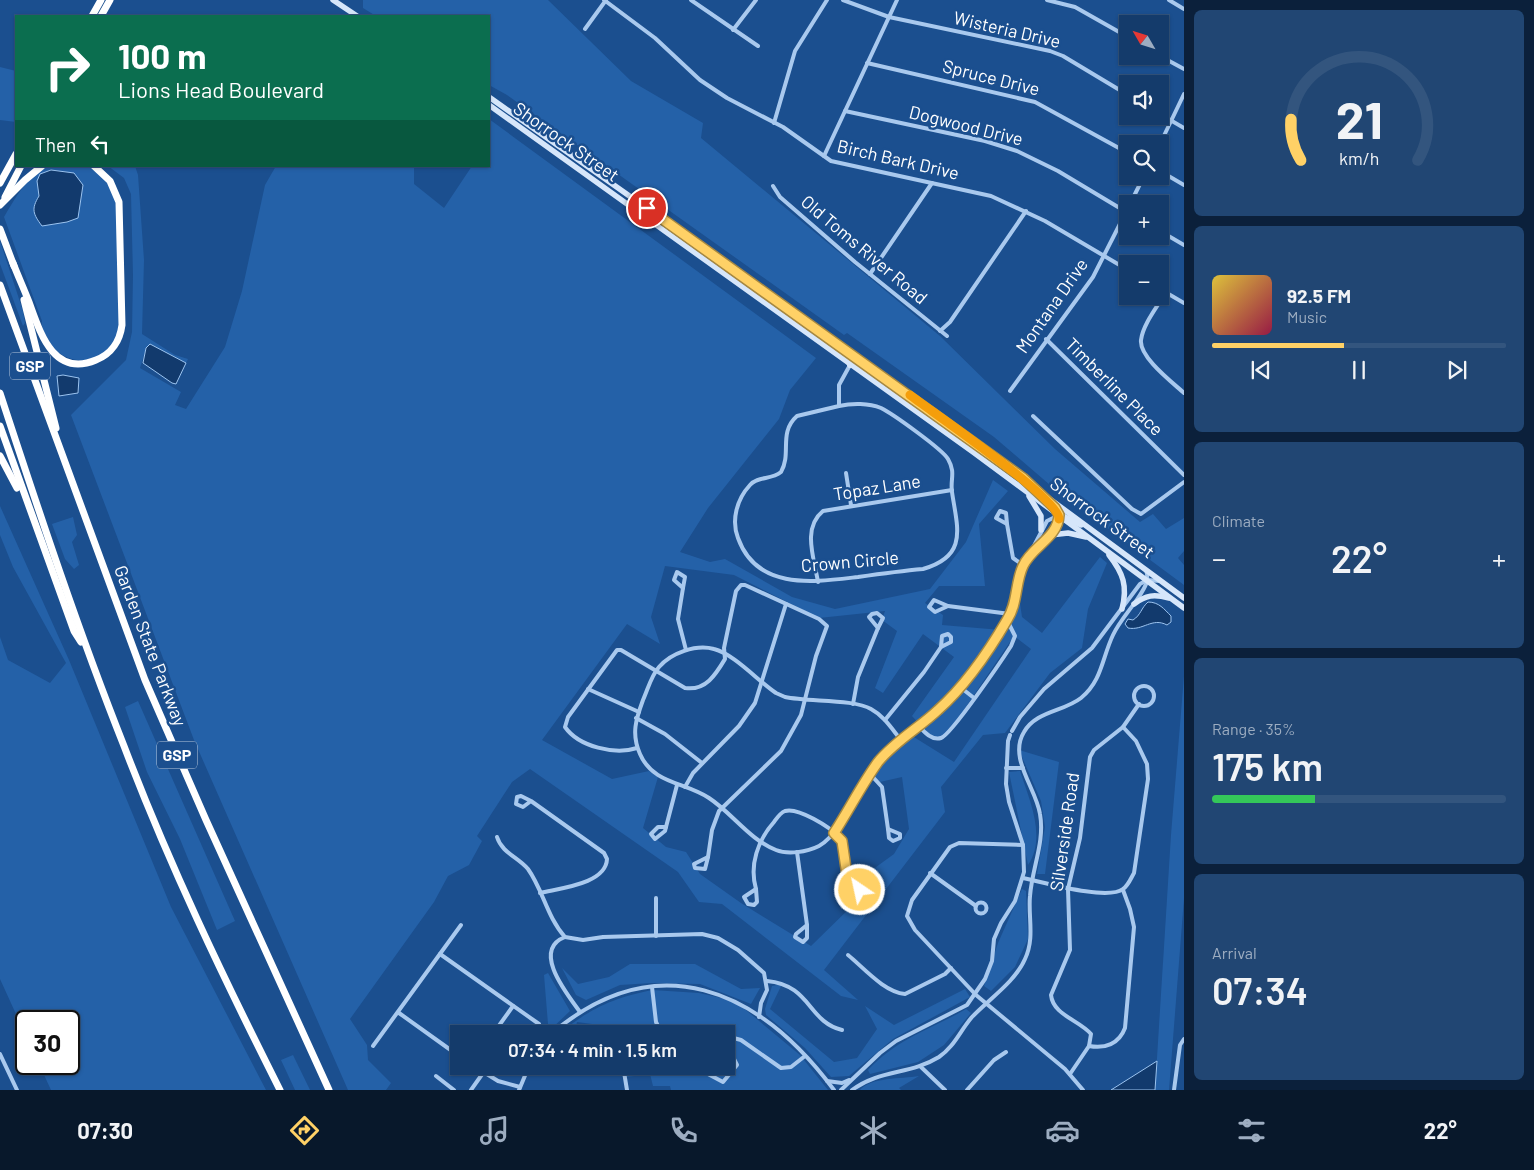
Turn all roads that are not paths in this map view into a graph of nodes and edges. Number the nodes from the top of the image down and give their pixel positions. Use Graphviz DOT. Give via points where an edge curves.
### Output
graph roads {
  1 [pos="101,0"];
  2 [pos="110,0"];
  3 [pos="333,0"];
  4 [pos="605,0"];
  5 [pos="691,0"];
  6 [pos="756,0"];
  7 [pos="827,0"];
  8 [pos="843,0"];
  9 [pos="897,0"];
  10 [pos="1047,0"];
  11 [pos="1169,0"];
  12 [pos="1184,9"];
  13 [pos="93,15"];
  14 [pos="102,15"];
  15 [pos="356,15"];
  16 [pos="889,17"];
  17 [pos="585,29"];
  18 [pos="733,30"];
  19 [pos="1119,32"];
  20 [pos="758,46"];
  21 [pos="1169,61"];
  22 [pos="867,63"];
  23 [pos="1184,70"];
  24 [pos="1119,90"];
  25 [pos="1184,94"];
  26 [pos="490,98"];
  27 [pos="490,106"];
  28 [pos="844,111"];
  29 [pos="1171,121"];
  30 [pos="774,122"];
  31 [pos="1184,128"];
  32 [pos="1164,135"];
  33 [pos="1119,148"];
  34 [pos="15,156"];
  35 [pos="824,156"];
  36 [pos="20,167"];
  37 [pos="41,167"];
  38 [pos="95,167"];
  39 [pos="1169,177"];
  40 [pos="0,183"];
  41 [pos="932,183"];
  42 [pos="773,186"];
  43 [pos="1184,186"];
  44 [pos="0,205"];
  45 [pos="1119,206"];
  46 [pos="1026,211"];
  47 [pos="1119,226"];
  48 [pos="0,229"];
  49 [pos="1169,236"];
  50 [pos="1184,245"];
  51 [pos="1103,256"];
  52 [pos="13,263"];
  53 [pos="1119,265"];
  54 [pos="870,274"];
  55 [pos="0,285"];
  56 [pos="1169,294"];
  57 [pos="1184,303"];
  58 [pos="1159,305"];
  59 [pos="812,325"];
  60 [pos="940,331"];
  61 [pos="947,336"];
  62 [pos="1046,339"];
  63 [pos="850,365"];
  64 [pos="901,389"];
  65 [pos="1010,391"];
  66 [pos="0,393"];
  67 [pos="1184,393"];
  68 [pos="839,406"];
  69 [pos="1033,416"];
  70 [pos="0,426"];
  71 [pos="59,447"];
  72 [pos="0,456"];
  73 [pos="846,473"];
  74 [pos="1184,475"];
  75 [pos="1023,478"];
  76 [pos="1184,482"];
  77 [pos="952,490"];
  78 [pos="1025,490"];
  79 [pos="22,492"];
  80 [pos="851,505"];
  81 [pos="1059,515"];
  82 [pos="1007,524"];
  83 [pos="1041,530"];
  84 [pos="1099,534"];
  85 [pos="1051,535"];
  86 [pos="1090,539"];
  87 [pos="1105,549"];
  88 [pos="1026,561"];
  89 [pos="1023,566"];
  90 [pos="1145,568"];
  91 [pos="1147,580"];
  92 [pos="818,582"];
  93 [pos="1162,582"];
  94 [pos="683,588"];
  95 [pos="1184,598"];
  96 [pos="1173,600"];
  97 [pos="786,604"];
  98 [pos="1134,604"];
  99 [pos="948,606"];
  100 [pos="1184,608"];
  101 [pos="1122,609"];
  102 [pos="1010,614"];
  103 [pos="1007,620"];
  104 [pos="878,628"];
  105 [pos="941,647"];
  106 [pos="686,650"];
  107 [pos="88,652"];
  108 [pos="724,653"];
  109 [pos="656,671"];
  110 [pos="762,684"];
  111 [pos="960,686"];
  112 [pos="588,689"];
  113 [pos="974,698"];
  114 [pos="805,700"];
  115 [pos="852,704"];
  116 [pos="1139,704"];
  117 [pos="639,712"];
  118 [pos="636,718"];
  119 [pos="1019,719"];
  120 [pos="885,720"];
  121 [pos="919,726"];
  122 [pos="1028,726"];
  123 [pos="1123,727"];
  124 [pos="901,740"];
  125 [pos="637,748"];
  126 [pos="702,763"];
  127 [pos="1006,768"];
  128 [pos="1023,768"];
  129 [pos="871,775"];
  130 [pos="677,785"];
  131 [pos="685,787"];
  132 [pos="530,801"];
  133 [pos="722,809"];
  134 [pos="666,827"];
  135 [pos="888,829"];
  136 [pos="834,833"];
  137 [pos="497,837"];
  138 [pos="761,841"];
  139 [pos="1023,845"];
  140 [pos="797,852"];
  141 [pos="708,857"];
  142 [pos="930,873"];
  143 [pos="1023,878"];
  144 [pos="1032,880"];
  145 [pos="848,882"];
  146 [pos="756,889"];
  147 [pos="1068,889"];
  148 [pos="1123,890"];
  149 [pos="540,892"];
  150 [pos="656,898"];
  151 [pos="976,906"];
  152 [pos="461,925"];
  153 [pos="807,925"];
  154 [pos="656,936"];
  155 [pos="565,937"];
  156 [pos="440,954"];
  157 [pos="848,955"];
  158 [pos="951,968"];
  159 [pos="766,980"];
  160 [pos="652,987"];
  161 [pos="976,995"];
  162 [pos="761,1003"];
  163 [pos="985,1003"];
  164 [pos="513,1006"];
  165 [pos="751,1010"];
  166 [pos="580,1012"];
  167 [pos="399,1013"];
  168 [pos="759,1017"];
  169 [pos="539,1024"];
  170 [pos="500,1025"];
  171 [pos="563,1025"];
  172 [pos="658,1025"];
  173 [pos="842,1030"];
  174 [pos="735,1038"];
  175 [pos="1184,1040"];
  176 [pos="373,1046"];
  177 [pos="1089,1046"];
  178 [pos="450,1050"];
  179 [pos="1006,1052"];
  180 [pos="0,1054"];
  181 [pos="806,1056"];
  182 [pos="921,1067"];
  183 [pos="1070,1074"];
  184 [pos="482,1075"];
  185 [pos="486,1075"];
  186 [pos="525,1075"];
  187 [pos="625,1075"];
  188 [pos="710,1075"];
  189 [pos="730,1075"];
  190 [pos="436,1076"];
  191 [pos="853,1078"];
  192 [pos="827,1081"];
  193 [pos="520,1089"];
  194 [pos="17,1090"];
  195 [pos="280,1090"];
  196 [pos="329,1090"];
  197 [pos="454,1090"];
  198 [pos="471,1090"];
  199 [pos="626,1090"];
  200 [pos="834,1090"];
  201 [pos="841,1090"];
  202 [pos="852,1090"];
  203 [pos="945,1090"];
  204 [pos="967,1090"];
  205 [pos="1083,1090"];
  206 [pos="1174,1090"];
  1 -- 13 [label="highway"];
  2 -- 14 [label="highway"];
  3 -- 15 [label="main road"];
  4 -- 17 [label="street"];
  4 -- 30 [label="street, Birch Bark Drive" via="655,38 700,80"];
  5 -- 18 [label="street"];
  6 -- 18 [label="street"];
  7 -- 30 [label="street" via="795,51"];
  8 -- 16 [label="street, Wisteria Drive"];
  9 -- 16 [label="street"];
  10 -- 19 [label="street" via="1075,7"];
  11 -- 12 [label="street"];
  16 -- 22 [label="street"];
  16 -- 24 [label="street, Wisteria Drive" via="1050,51"];
  18 -- 20 [label="street"];
  21 -- 23 [label="street"];
  22 -- 28 [label="street"];
  22 -- 33 [label="street, Spruce Drive" via="1035,102"];
  25 -- 29 [label="street"];
  26 -- 59 [label="main road, Shorrock Street"];
  27 -- 63 [label="main road, Shorrock Street"];
  28 -- 35 [label="street"];
  28 -- 45 [label="street, Dogwood Drive" via="985,141 1017,151"];
  29 -- 31 [label="street"];
  29 -- 32 [label="street"];
  30 -- 35 [label="street, Birch Bark Drive"];
  34 -- 40 [label="highway"];
  35 -- 41 [label="street, Birch Bark Drive" via="840,164"];
  36 -- 44 [label="highway"];
  37 -- 44 [label="highway"];
  38 -- 52 [label="highway" via="113,185 120,209 122,325 112,348 98,359 86,363 66,361 53,353 43,341"];
  39 -- 43 [label="street"];
  41 -- 46 [label="street, Birch Bark Drive" via="991,196"];
  41 -- 54 [label="street"];
  42 -- 54 [label="street, Old Toms River Road" via="780,197"];
  46 -- 51 [label="street, Birch Bark Drive"];
  46 -- 60 [label="street" via="950,322"];
  47 -- 51 [label="street, Montana Drive"];
  48 -- 52 [label="highway"];
  49 -- 50 [label="street"];
  51 -- 53 [label="street, Birch Bark Drive"];
  51 -- 62 [label="street, Montana Drive" via="1093,277"];
  52 -- 71 [label="highway" via="51,403"];
  54 -- 60 [label="street, Old Toms River Road"];
  55 -- 71 [label="highway, Garden State Parkway / GSP"];
  56 -- 57 [label="street"];
  58 -- 67 [label="street" via="1143,334 1142,347 1151,361"];
  59 -- 63 [label="main road" via="845,354"];
  59 -- 64 [label="main road, Shorrock Street"];
  60 -- 61 [label="street"];
  62 -- 65 [label="street, Montana Drive"];
  62 -- 74 [label="street, Timberline Place"];
  63 -- 64 [label="main road" via="857,364"];
  63 -- 68 [label="street" via="839,385"];
  63 -- 78 [label="main road, Shorrock Street"];
  64 -- 75 [label="main road, Shorrock Street"];
  66 -- 107 [label="highway, GSP"];
  68 -- 77 [label="street, Crown Circle" via="880,408 942,452 953,473"];
  68 -- 92 [label="street, Crown Circle" via="797,416 785,435 787,454 781,472 751,483 736,508 736,534 751,561 784,579"];
  69 -- 76 [label="street, Shorrock Street" via="1132,509 1143,513"];
  70 -- 79 [label="highway"];
  71 -- 196 [label="highway, Garden State Parkway / GSP" via="161,718"];
  72 -- 79 [label="highway"];
  73 -- 80 [label="street"];
  75 -- 81 [label="main road"];
  75 -- 84 [label="main road, Shorrock Street"];
  77 -- 80 [label="street, Topaz Lane"];
  77 -- 92 [label="street, Crown Circle" via="958,537 938,563 923,569"];
  78 -- 81 [label="main road, Shorrock Street"];
  78 -- 83 [label="main road" via="1041,516"];
  79 -- 107 [label="highway" via="74,631"];
  80 -- 92 [label="street, Topaz Lane" via="823,511 812,522 810,531"];
  81 -- 83 [label="street" via="1047,521"];
  81 -- 84 [label="main road"];
  81 -- 85 [label="street"];
  81 -- 86 [label="main road, Shorrock Street"];
  82 -- 89 [label="street" via="1013,558"];
  83 -- 88 [label="street"];
  84 -- 90 [label="main road, Shorrock Street"];
  85 -- 86 [label="main road" via="1068,532"];
  85 -- 88 [label="street"];
  86 -- 87 [label="main road, Shorrock Street"];
  87 -- 91 [label="main road, Shorrock Street"];
  87 -- 101 [label="main road" via="1121,570 1125,583"];
  88 -- 89 [label="street"];
  89 -- 102 [label="street"];
  90 -- 91 [label="street"];
  90 -- 93 [label="main road, Shorrock Street"];
  91 -- 93 [label="street"];
  91 -- 96 [label="main road, Shorrock Street"];
  91 -- 98 [label="street"];
  91 -- 101 [label="street" via="1140,584"];
  93 -- 95 [label="main road, Shorrock Street"];
  94 -- 106 [label="street" via="678,618"];
  96 -- 98 [label="main road" via="1152,595"];
  96 -- 100 [label="main road, Shorrock Street"];
  97 -- 108 [label="street" via="741,585 736,592"];
  97 -- 110 [label="street"];
  97 -- 114 [label="street" via="827,626"];
  98 -- 122 [label="street" via="1113,636 1100,674 1088,691 1080,699 1037,718"];
  99 -- 99 [label="street" via="934,600 929,607 935,612"];
  99 -- 102 [label="street"];
  101 -- 119 [label="street" via="1092,648 1044,689"];
  102 -- 103 [label="street"];
  103 -- 111 [label="street"];
  103 -- 113 [label="street" via="1015,636 1013,642"];
  104 -- 115 [label="street" via="858,676"];
  105 -- 120 [label="street"];
  106 -- 108 [label="street" via="706,648"];
  106 -- 109 [label="street" via="665,661"];
  107 -- 195 [label="highway, GSP" via="167,851 221,973"];
  108 -- 109 [label="street" via="725,659 716,673 707,684 696,688 685,688"];
  108 -- 110 [label="street"];
  109 -- 112 [label="street" via="617,650"];
  109 -- 117 [label="street"];
  110 -- 114 [label="street" via="776,693"];
  110 -- 126 [label="street" via="755,703 739,726"];
  111 -- 113 [label="street"];
  111 -- 121 [label="street"];
  112 -- 117 [label="street"];
  112 -- 125 [label="street" via="568,716 567,730 605,750 626,752"];
  113 -- 121 [label="street" via="944,738 935,739"];
  114 -- 115 [label="street"];
  114 -- 133 [label="street" via="801,715 781,751"];
  115 -- 120 [label="street" via="870,708"];
  116 -- 116 [label="street, Silverside Road" via="1149,704 1153,700 1154,693 1150,688 1145,686 1136,690 1134,696"];
  116 -- 123 [label="street, Silverside Road"];
  117 -- 118 [label="street"];
  118 -- 125 [label="street"];
  118 -- 126 [label="street" via="665,734"];
  119 -- 122 [label="street"];
  119 -- 127 [label="street" via="1011,733"];
  120 -- 124 [label="street"];
  121 -- 124 [label="street"];
  122 -- 128 [label="street" via="1019,744"];
  123 -- 147 [label="street, Silverside Road" via="1090,757 1080,838"];
  123 -- 148 [label="street" via="1143,752 1148,779 1134,873"];
  124 -- 129 [label="street"];
  125 -- 130 [label="street" via="650,770"];
  126 -- 131 [label="street"];
  127 -- 128 [label="street"];
  127 -- 139 [label="street" via="1009,802"];
  128 -- 144 [label="street" via="1038,804 1041,822 1039,852"];
  129 -- 135 [label="street" via="882,787"];
  129 -- 136 [label="street"];
  130 -- 131 [label="street"];
  130 -- 134 [label="street"];
  131 -- 133 [label="street" via="709,798"];
  132 -- 149 [label="street" via="608,859 604,871 595,879"];
  133 -- 138 [label="street"];
  133 -- 141 [label="street" via="715,820"];
  136 -- 138 [label="street" via="800,812 786,811 766,831"];
  136 -- 140 [label="street" via="819,846"];
  136 -- 145 [label="street" via="842,841"];
  137 -- 149 [label="street" via="500,845 527,868"];
  138 -- 140 [label="street" via="784,853"];
  138 -- 146 [label="street" via="754,866"];
  139 -- 142 [label="street" via="955,844"];
  139 -- 143 [label="street"];
  140 -- 153 [label="street"];
  142 -- 151 [label="street"];
  142 -- 158 [label="street" via="912,900 907,916 915,930"];
  143 -- 144 [label="street"];
  143 -- 161 [label="street" via="994,939 992,961"];
  144 -- 147 [label="street"];
  144 -- 163 [label="street" via="1032,930 1025,960"];
  147 -- 148 [label="street" via="1108,893"];
  147 -- 177 [label="street, Silverside Road" via="1070,950 1051,1002 1086,1028 1091,1034"];
  148 -- 177 [label="street" via="1134,927 1125,1028 1123,1035 1108,1046"];
  149 -- 155 [label="street" via="551,917"];
  150 -- 154 [label="street"];
  152 -- 156 [label="street"];
  154 -- 155 [label="street" via="575,940"];
  154 -- 159 [label="street" via="702,934 718,938 760,968"];
  155 -- 166 [label="street" via="556,940 551,948 553,969"];
  156 -- 164 [label="street"];
  156 -- 167 [label="street"];
  157 -- 158 [label="street" via="888,988 904,994"];
  158 -- 161 [label="street"];
  159 -- 162 [label="street" via="767,990"];
  159 -- 173 [label="street" via="795,989 832,1028"];
  160 -- 165 [label="street" via="690,986"];
  160 -- 166 [label="street" via="608,996"];
  160 -- 172 [label="street"];
  161 -- 163 [label="street"];
  161 -- 191 [label="street" via="960,1009 896,1041"];
  162 -- 165 [label="street"];
  162 -- 168 [label="street"];
  163 -- 182 [label="street" via="950,1048"];
  163 -- 183 [label="street"];
  164 -- 169 [label="street"];
  164 -- 170 [label="street"];
  165 -- 168 [label="street"];
  166 -- 171 [label="street"];
  167 -- 176 [label="street"];
  167 -- 178 [label="street"];
  168 -- 181 [label="street"];
  174 -- 181 [label="street" via="786,1069"];
  175 -- 206 [label="street" via="1180,1045"];
  177 -- 183 [label="street"];
  179 -- 204 [label="street" via="994,1060"];
  180 -- 194 [label="street"];
  181 -- 192 [label="street"];
  182 -- 202 [label="street" via="875,1076"];
  182 -- 203 [label="street"];
  183 -- 205 [label="street"];
  184 -- 198 [label="street"];
  185 -- 193 [label="street"];
  186 -- 193 [label="street"];
  187 -- 199 [label="street"];
  188 -- 189 [label="street" via="723,1082"];
  190 -- 197 [label="street"];
  191 -- 192 [label="street" via="842,1083"];
  191 -- 201 [label="street"];
  192 -- 200 [label="street"];
}
